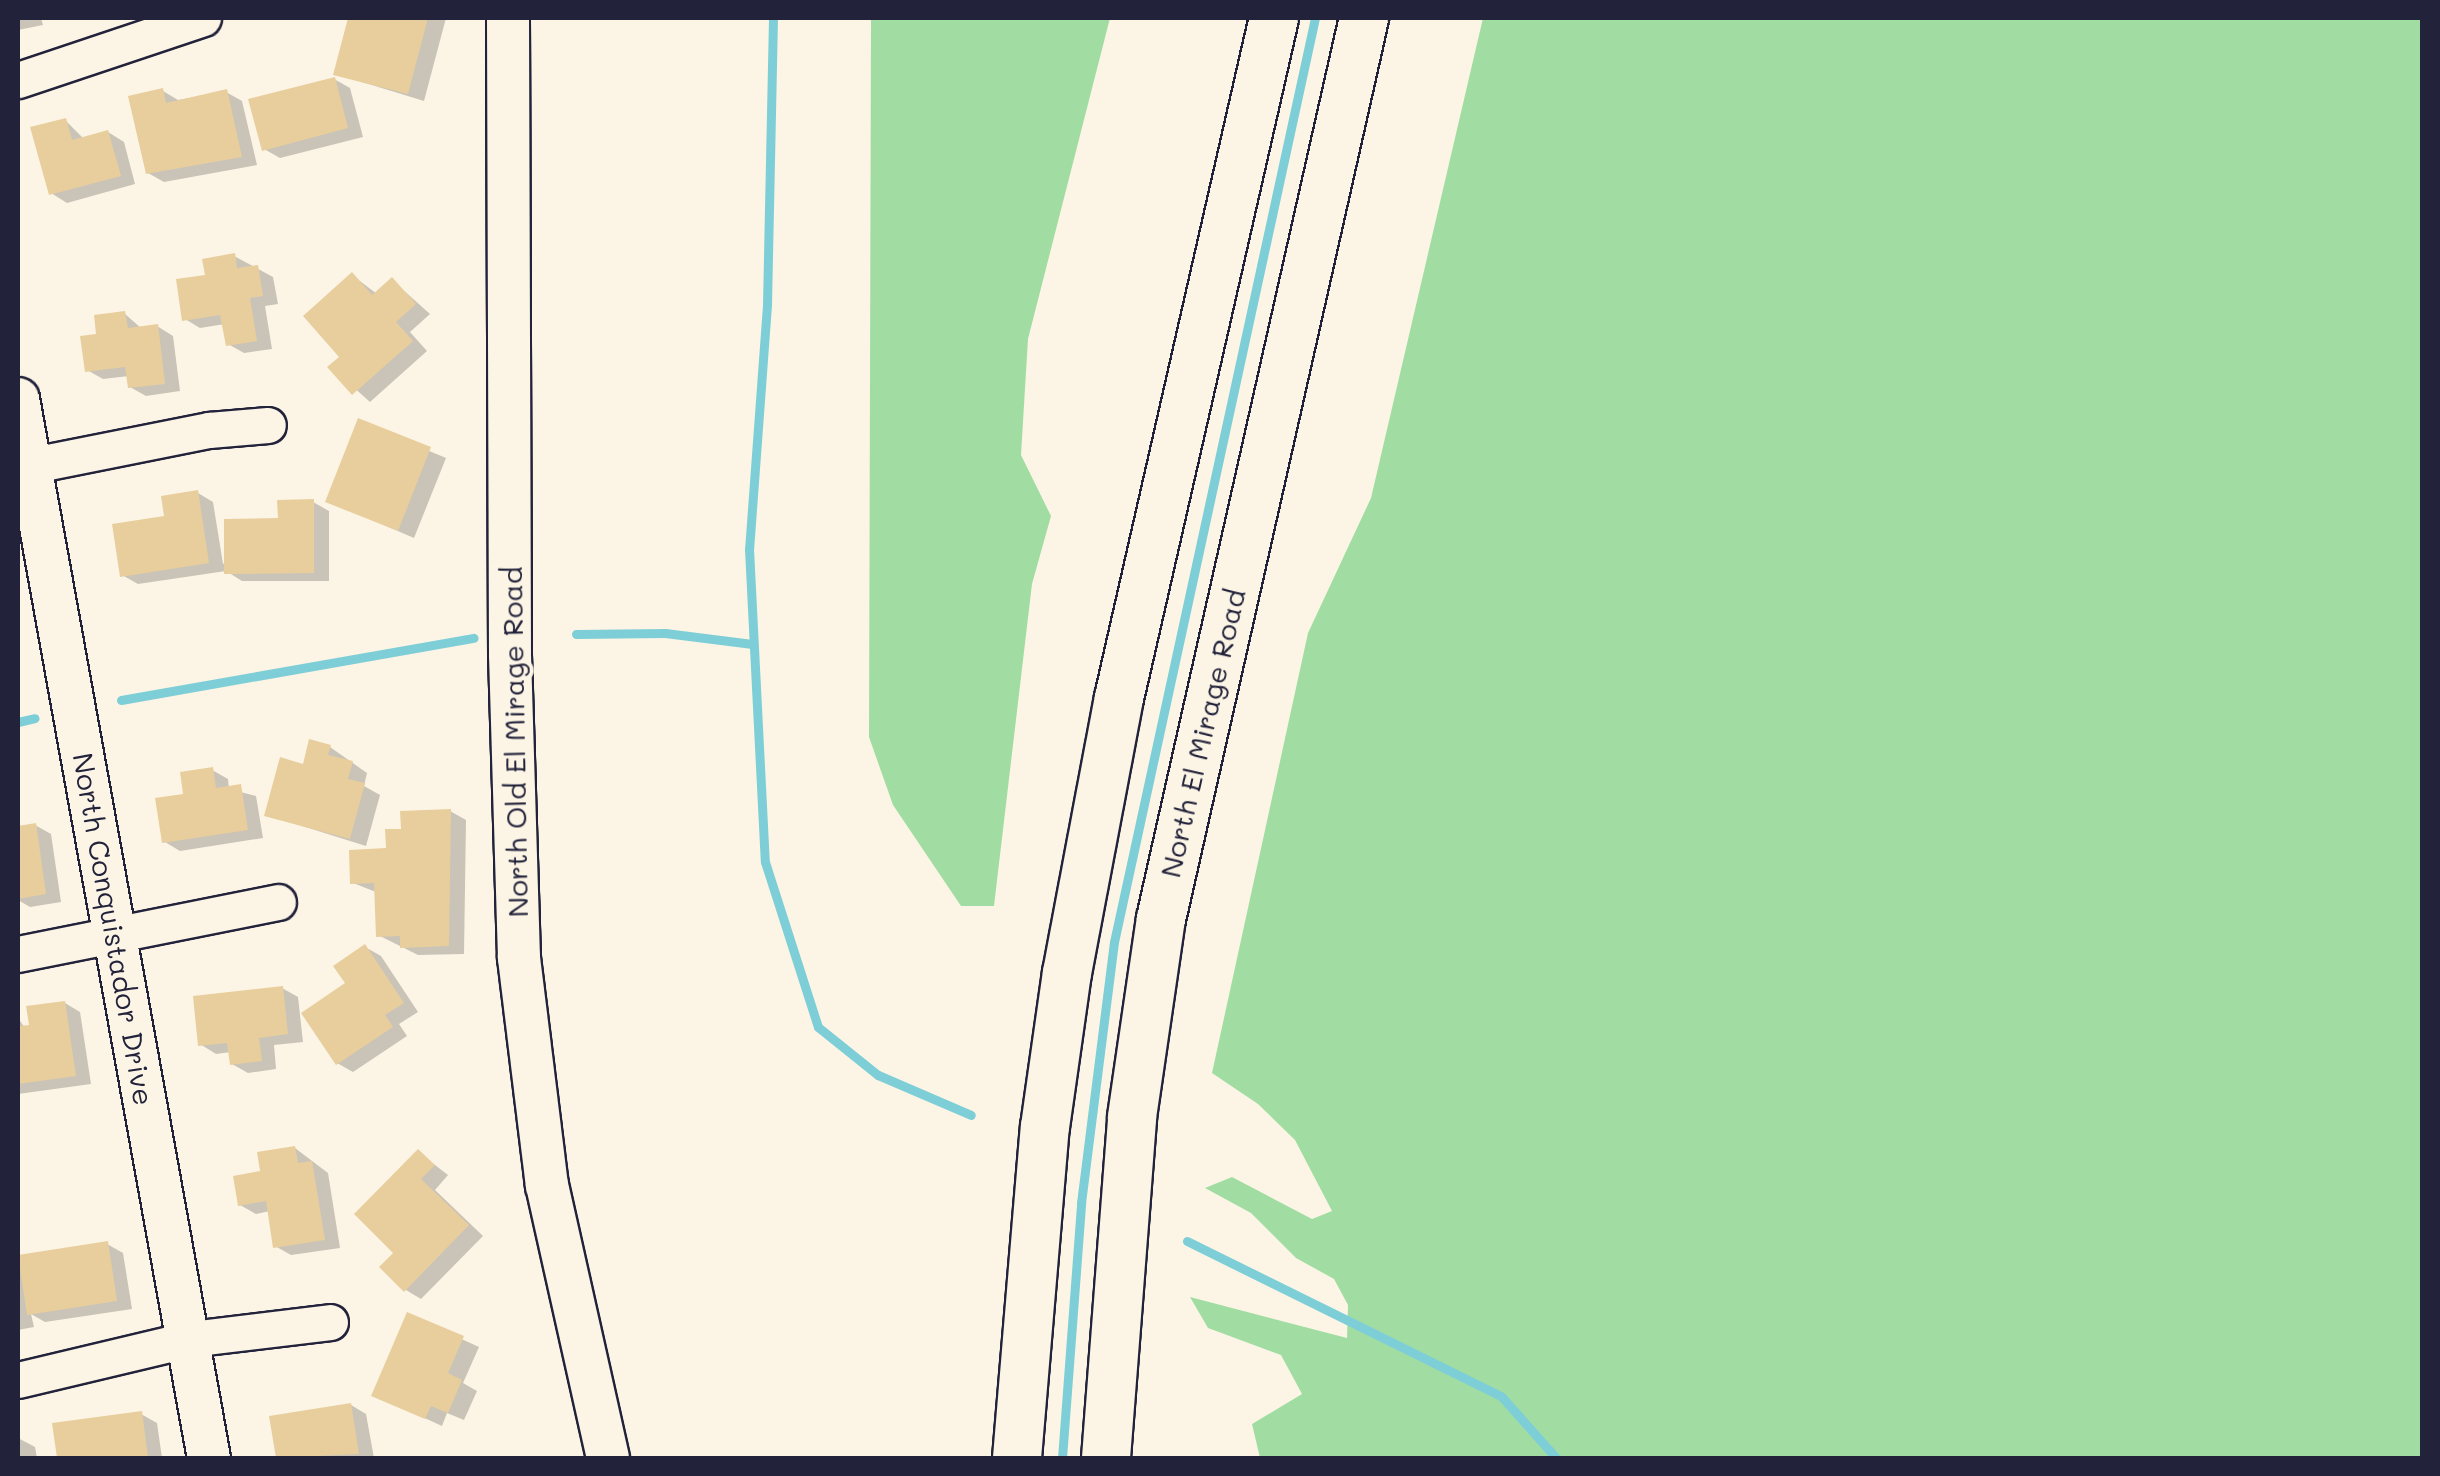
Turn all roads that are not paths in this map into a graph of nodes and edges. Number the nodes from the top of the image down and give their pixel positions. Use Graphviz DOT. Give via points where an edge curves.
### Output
graph roads {
  1 [pos="203,18"];
  2 [pos="508,18"];
  3 [pos="1274,18"];
  4 [pos="1364,18"];
  5 [pos="18,80"];
  6 [pos="18,399"];
  7 [pos="268,425"];
  8 [pos="24,467"];
  9 [pos="278,902"];
  10 [pos="114,939"];
  11 [pos="18,954"];
  12 [pos="330,1322"];
  13 [pos="190,1339"];
  14 [pos="18,1380"];
  15 [pos="209,1458"];
  16 [pos="608,1458"];
  17 [pos="1017,1458"];
  18 [pos="1106,1458"];
  1 -- 5 [label="street"];
  2 -- 16 [label="street, North Old El Mirage Road" via="510,655 519,958 536,1120"];
  3 -- 17 [label="main road" via="1116,715 1058,1033"];
  4 -- 18 [label="main road, North El Mirage Road" via="1178,829 1143,1043 1116,1282"];
  6 -- 8 [label="street, North Conquistador Drive"];
  7 -- 8 [label="street"];
  8 -- 10 [label="street, North Conquistador Drive"];
  9 -- 10 [label="street"];
  10 -- 11 [label="street"];
  10 -- 13 [label="street, North Conquistador Drive"];
  12 -- 13 [label="street"];
  13 -- 14 [label="street"];
  13 -- 15 [label="street, North Conquistador Drive"];
}
